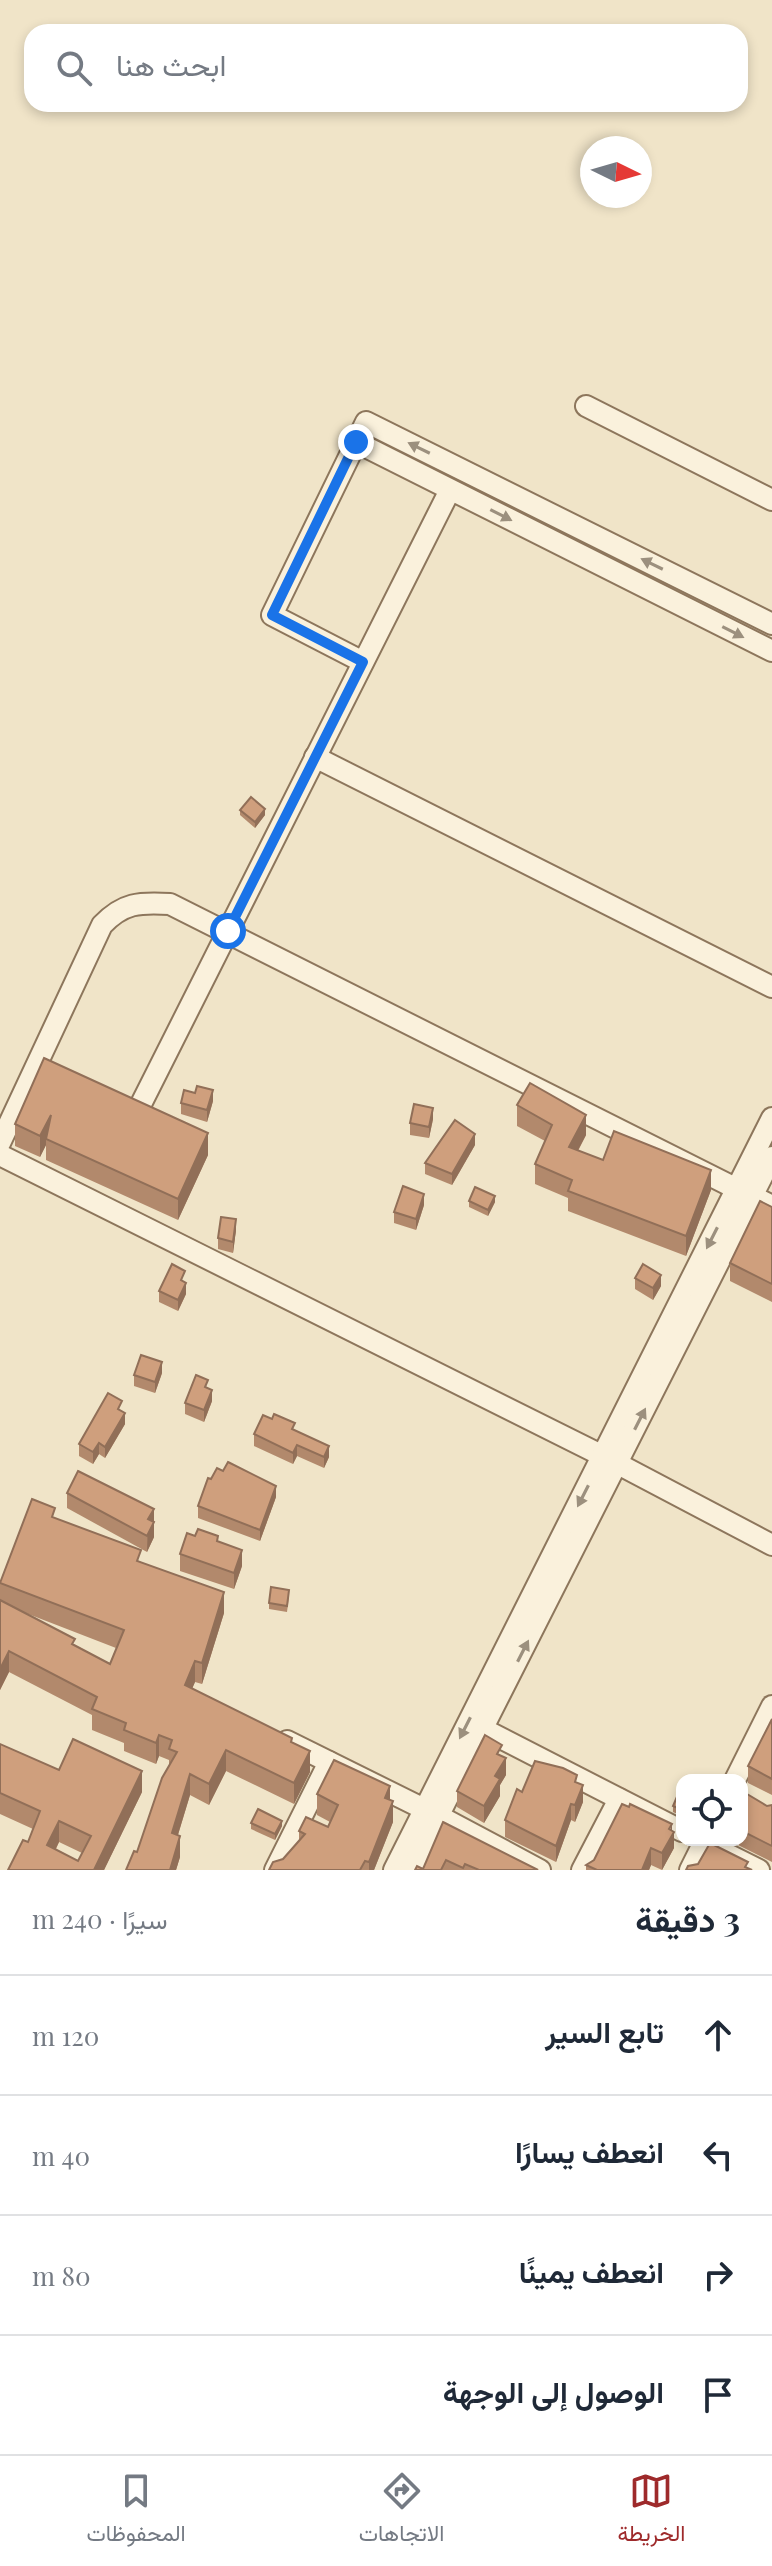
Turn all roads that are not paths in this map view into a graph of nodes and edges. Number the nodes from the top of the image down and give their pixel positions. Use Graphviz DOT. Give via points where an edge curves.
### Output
graph roads {
  1 [pos="586,406"];
  2 [pos="356,442"];
  3 [pos="450,490"];
  4 [pos="772,500"];
  5 [pos="772,624"];
  6 [pos="772,651"];
  7 [pos="363,662"];
  8 [pos="315,757"];
  9 [pos="228,931"];
  10 [pos="772,987"];
  11 [pos="140,1106"];
  12 [pos="772,1118"];
  13 [pos="0,1143"];
  14 [pos="0,1155"];
  15 [pos="772,1157"];
  16 [pos="744,1192"];
  17 [pos="772,1206"];
  18 [pos="610,1460"];
  19 [pos="772,1545"];
  20 [pos="770,1714"];
  21 [pos="483,1729"];
  22 [pos="265,1730"];
  23 [pos="329,1762"];
  24 [pos="738,1774"];
  25 [pos="619,1799"];
  26 [pos="432,1813"];
  27 [pos="676,1828"];
  28 [pos="701,1846"];
  29 [pos="713,1846"];
  30 [pos="411,1869"];
  31 [pos="535,1869"];
  32 [pos="275,1870"];
  33 [pos="582,1870"];
  34 [pos="690,1870"];
  35 [pos="759,1870"];
  1 -- 4 [label="street"];
  2 -- 3 [label="street"];
  5 -- 2 [label="street, one-way" via="366,422"];
  2 -- 7 [label="street" via="272,615"];
  3 -- 6 [label="street, one-way"];
  3 -- 7 [label="street"];
  7 -- 8 [label="street"];
  8 -- 9 [label="street"];
  8 -- 10 [label="street"];
  9 -- 11 [label="street"];
  9 -- 13 [label="street" via="170,904 140,902 119,908 102,925"];
  9 -- 16 [label="street"];
  12 -- 16 [label="street"];
  14 -- 18 [label="street"];
  15 -- 16 [label="street"];
  16 -- 17 [label="street"];
  16 -- 18 [label="street"];
  18 -- 19 [label="street"];
  21 -- 18 [label="street, one-way"];
  18 -- 26 [label="street, one-way"];
  20 -- 24 [label="street"];
  21 -- 25 [label="street"];
  21 -- 26 [label="street"];
  22 -- 23 [label="street"];
  23 -- 26 [label="street"];
  23 -- 32 [label="street"];
  25 -- 27 [label="street"];
  25 -- 33 [label="street"];
  26 -- 30 [label="street"];
  26 -- 31 [label="street" via="524,1858"];
  28 -- 34 [label="street"];
  29 -- 35 [label="street"];
}
